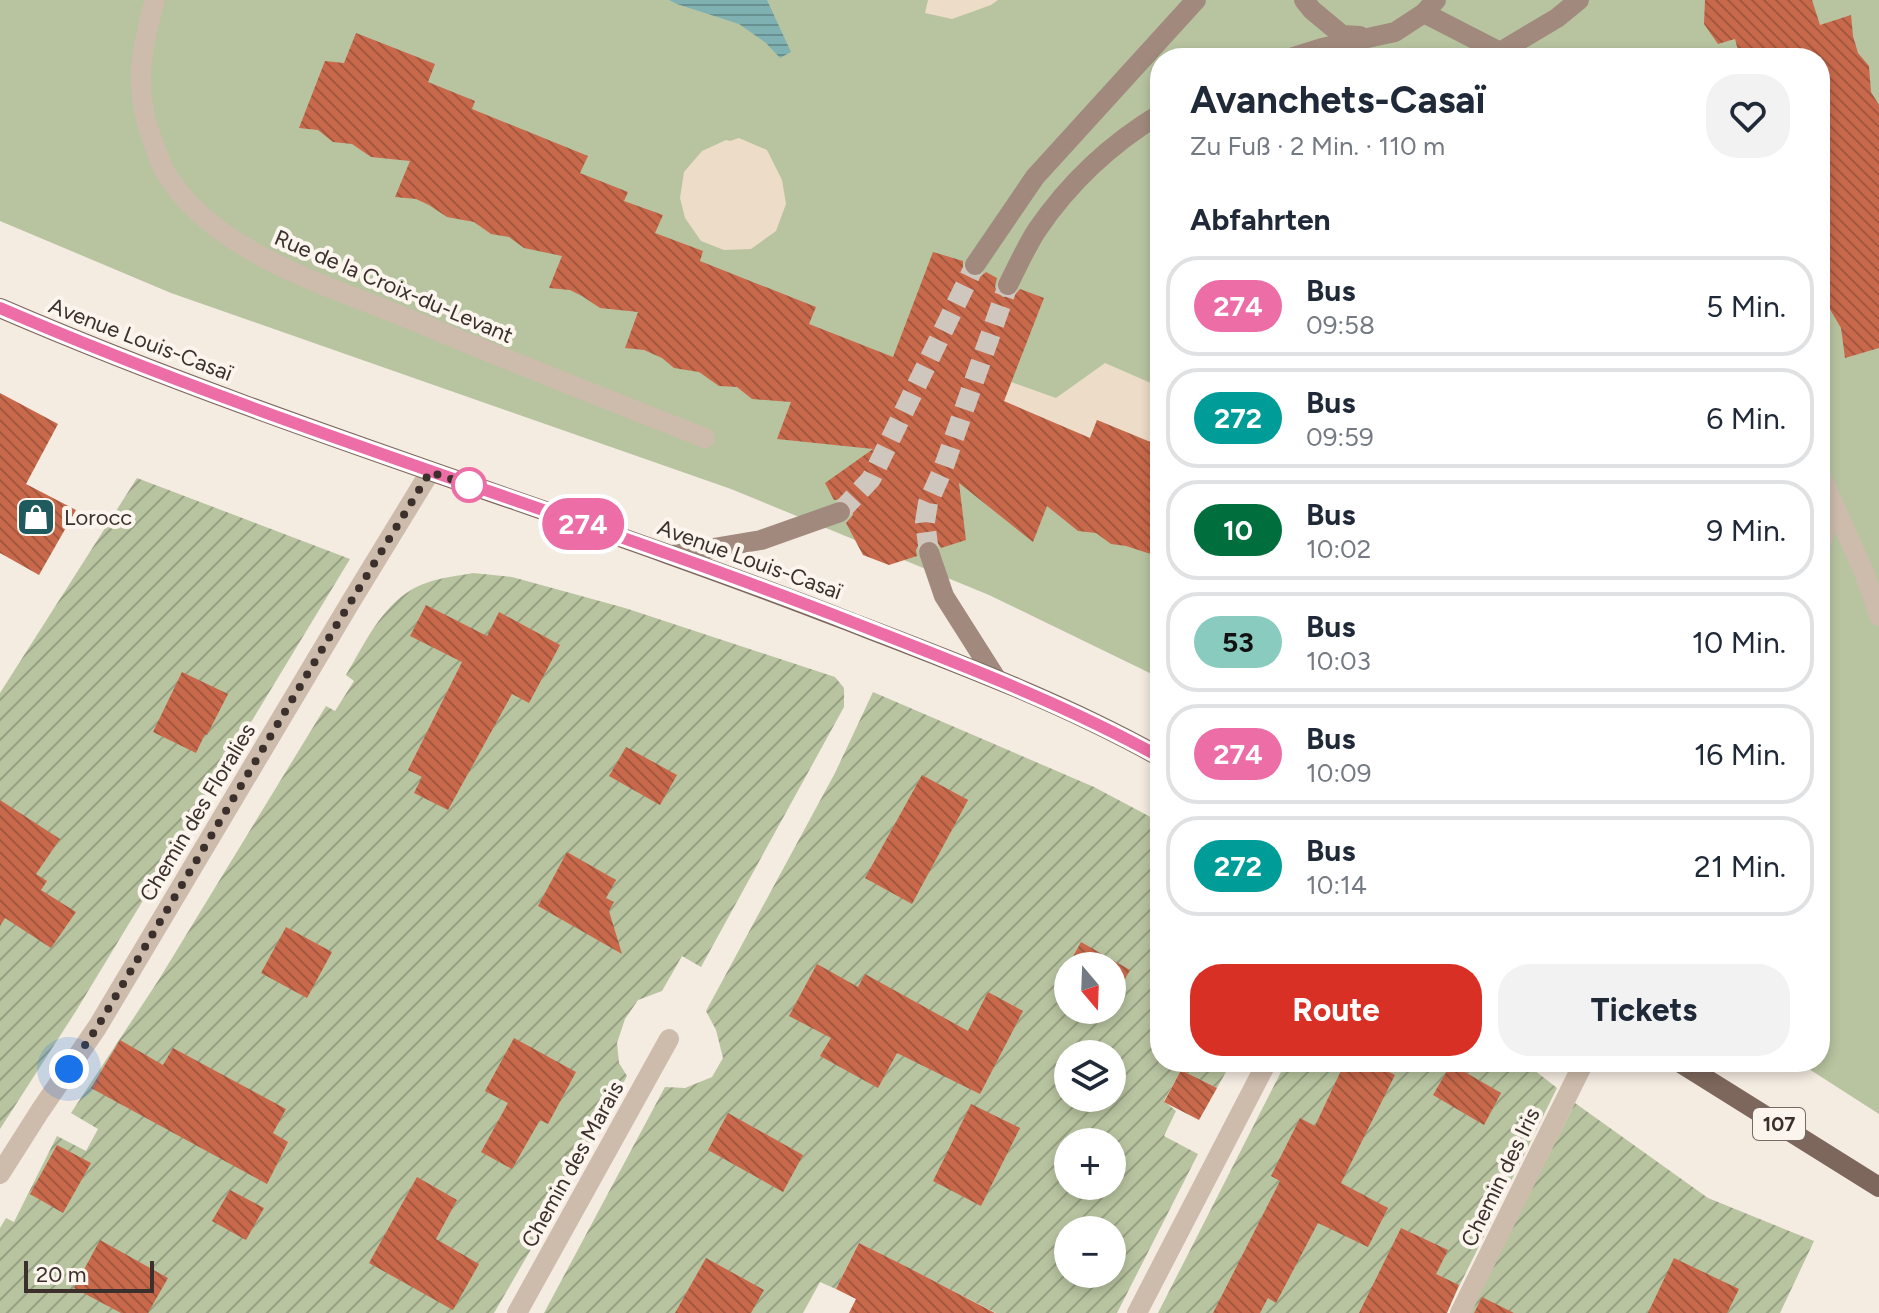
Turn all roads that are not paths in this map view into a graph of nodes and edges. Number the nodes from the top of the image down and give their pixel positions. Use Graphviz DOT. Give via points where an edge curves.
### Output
graph roads {
  1 [pos="155,0"];
  2 [pos="1196,0"];
  3 [pos="1304,0"];
  4 [pos="1579,0"];
  5 [pos="1430,6"];
  6 [pos="1368,37"];
  7 [pos="1152,48"];
  8 [pos="1322,48"];
  9 [pos="1493,48"];
  10 [pos="1513,48"];
  11 [pos="1150,51"];
  12 [pos="1150,120"];
  13 [pos="975,265"];
  14 [pos="1008,285"];
  15 [pos="0,308"];
  16 [pos="705,438"];
  17 [pos="430,472"];
  18 [pos="1830,495"];
  19 [pos="1832,499"];
  20 [pos="1830,507"];
  21 [pos="840,512"];
  22 [pos="929,552"];
  23 [pos="672,555"];
  24 [pos="1879,616"];
  25 [pos="996,678"];
  26 [pos="1150,751"];
  27 [pos="669,1039"];
  28 [pos="1262,1072"];
  29 [pos="1579,1072"];
  30 [pos="1695,1072"];
  31 [pos="0,1174"];
  32 [pos="1879,1187"];
  33 [pos="517,1313"];
  34 [pos="1137,1313"];
  35 [pos="1460,1313"];
  1 -- 16 [label="street, Rue de la Croix-du-Levant" via="139,78 146,124 163,169 185,199 219,229 258,255 314,281"];
  2 -- 7 [label="street"];
  3 -- 6 [label="street" via="1342,35"];
  4 -- 10 [label="street"];
  5 -- 6 [label="street" via="1395,32"];
  5 -- 9 [label="street"];
  6 -- 8 [label="street"];
  11 -- 13 [label="street" via="1035,177"];
  12 -- 14 [label="street" via="1070,187 1036,231"];
  15 -- 17 [label="main road, Avenue Louis-Casaï" via="85,345"];
  17 -- 23 [label="main road, Avenue Louis-Casaï"];
  17 -- 31 [label="street, Chemin des Floralies" via="98,1026"];
  18 -- 19 [label="street"];
  19 -- 20 [label="street"];
  19 -- 24 [label="street"];
  21 -- 23 [label="street" via="761,540"];
  22 -- 25 [label="street" via="944,596"];
  23 -- 25 [label="main road, Avenue Louis-Casaï"];
  25 -- 26 [label="main road, Avenue Louis-Casaï"];
  27 -- 33 [label="street, Chemin des Marais"];
  28 -- 34 [label="street"];
  29 -- 35 [label="street, Chemin des Iris"];
  30 -- 32 [label="main road, 107"];
}
